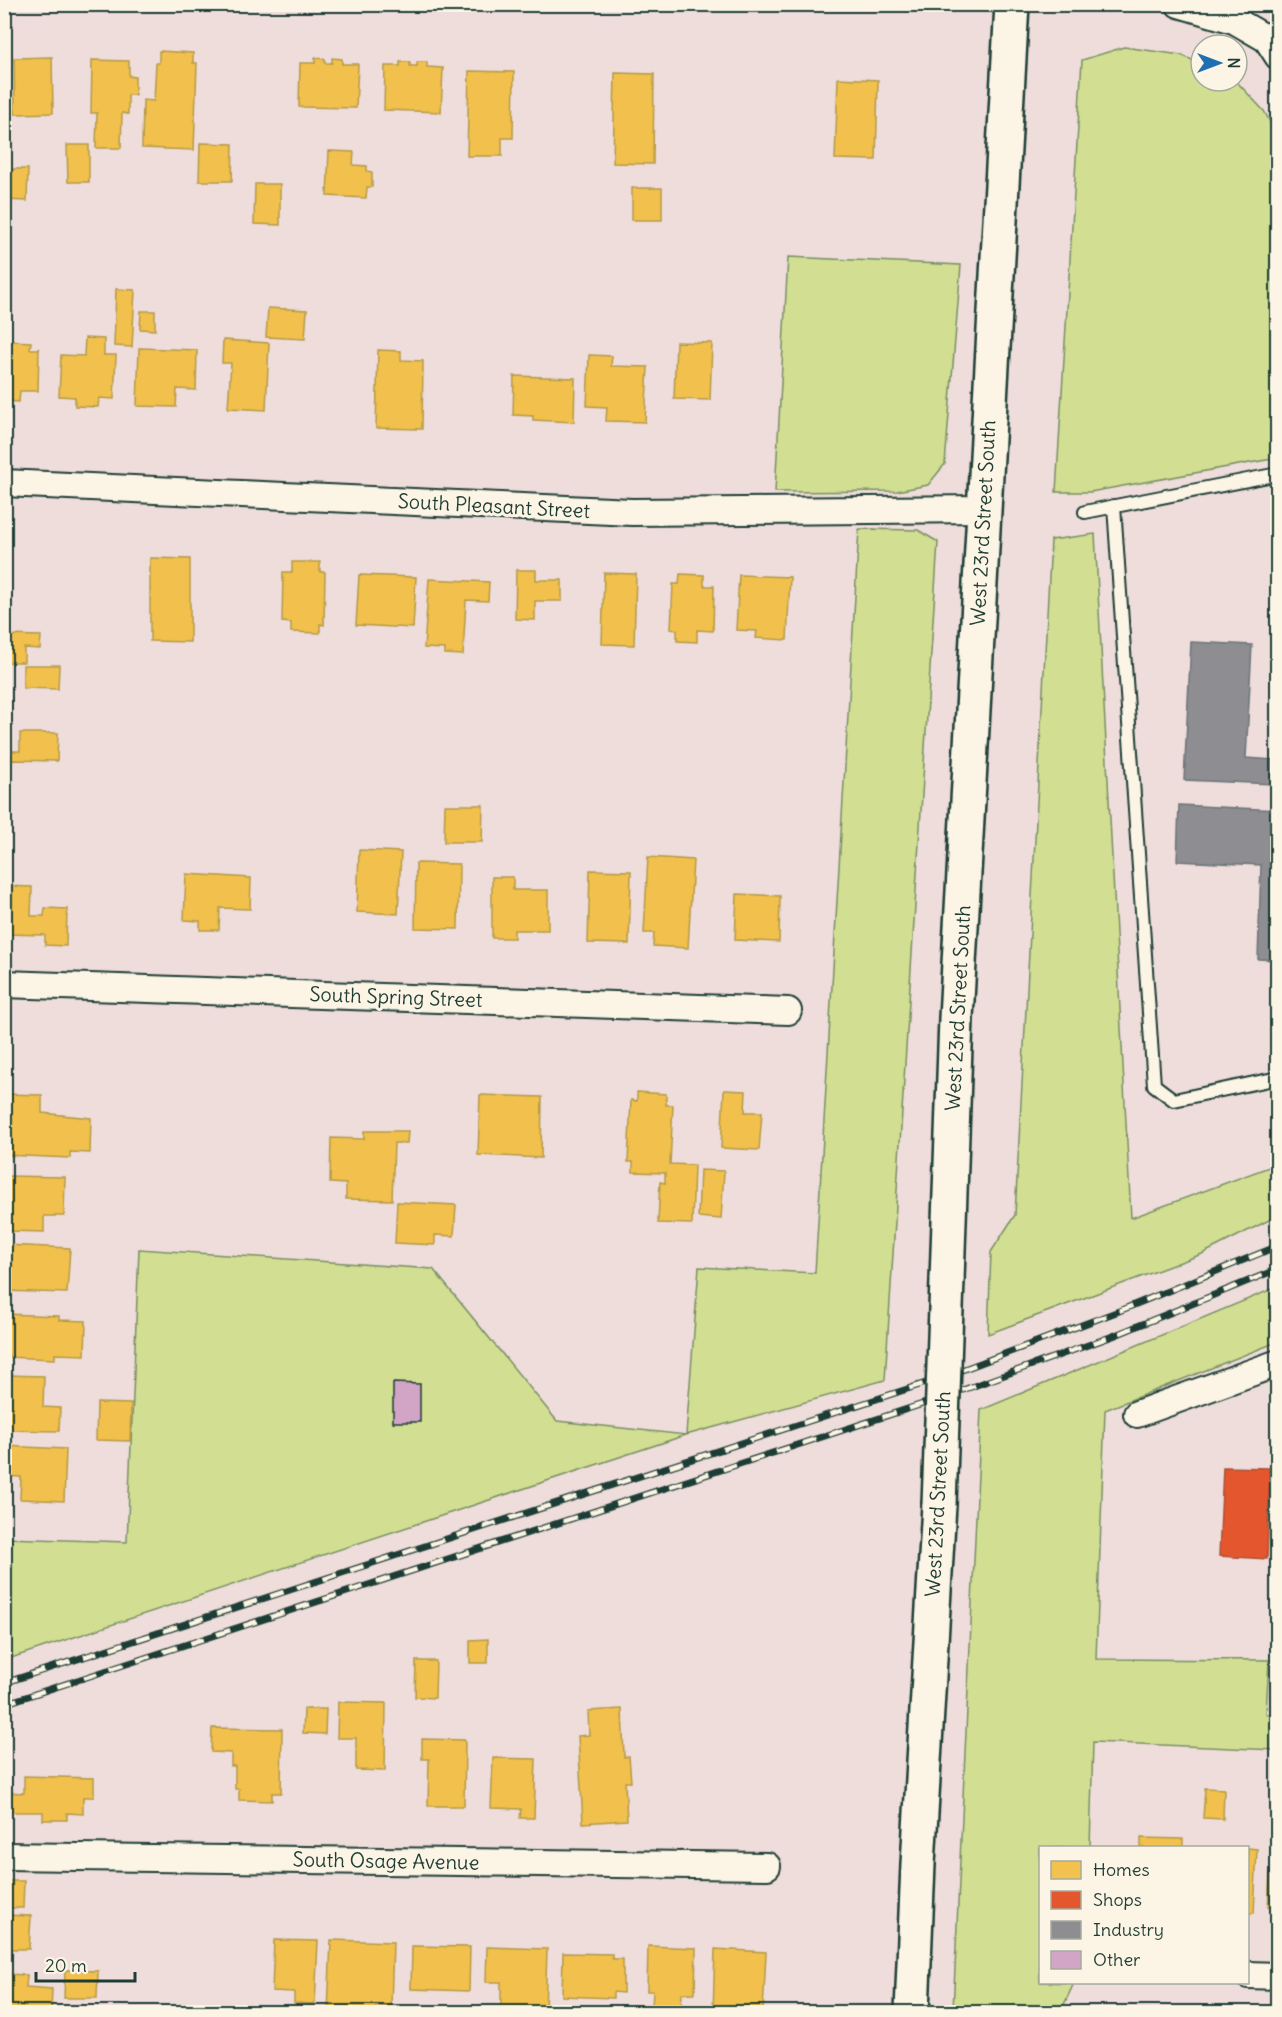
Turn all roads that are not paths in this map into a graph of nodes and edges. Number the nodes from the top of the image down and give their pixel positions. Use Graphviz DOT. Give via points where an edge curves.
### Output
graph roads {
  1 [pos="1012,4"];
  2 [pos="1179,4"];
  3 [pos="1274,43"];
  4 [pos="1278,474"];
  5 [pos="4,483"];
  6 [pos="1114,506"];
  7 [pos="984,509"];
  8 [pos="1084,512"];
  9 [pos="4,984"];
  10 [pos="788,1011"];
  11 [pos="1278,1078"];
  12 [pos="1278,1363"];
  13 [pos="1137,1413"];
  14 [pos="4,1856"];
  15 [pos="767,1866"];
  16 [pos="1249,1975"];
  17 [pos="1278,1976"];
  18 [pos="912,2013"];
  1 -- 7 [label="main road, West 23rd Street South"];
  2 -- 3 [label="street" via="1234,20"];
  4 -- 6 [label="lane"];
  5 -- 7 [label="street, South Pleasant Street" via="632,512"];
  6 -- 8 [label="lane"];
  6 -- 11 [label="lane" via="1154,1085 1174,1100"];
  7 -- 18 [label="main road, West 23rd Street South, bridge" via="956,1018 939,1504"];
  9 -- 10 [label="street, South Spring Street"];
  12 -- 13 [label="street"];
  14 -- 15 [label="street, South Osage Avenue"];
  16 -- 17 [label="street"];
}
